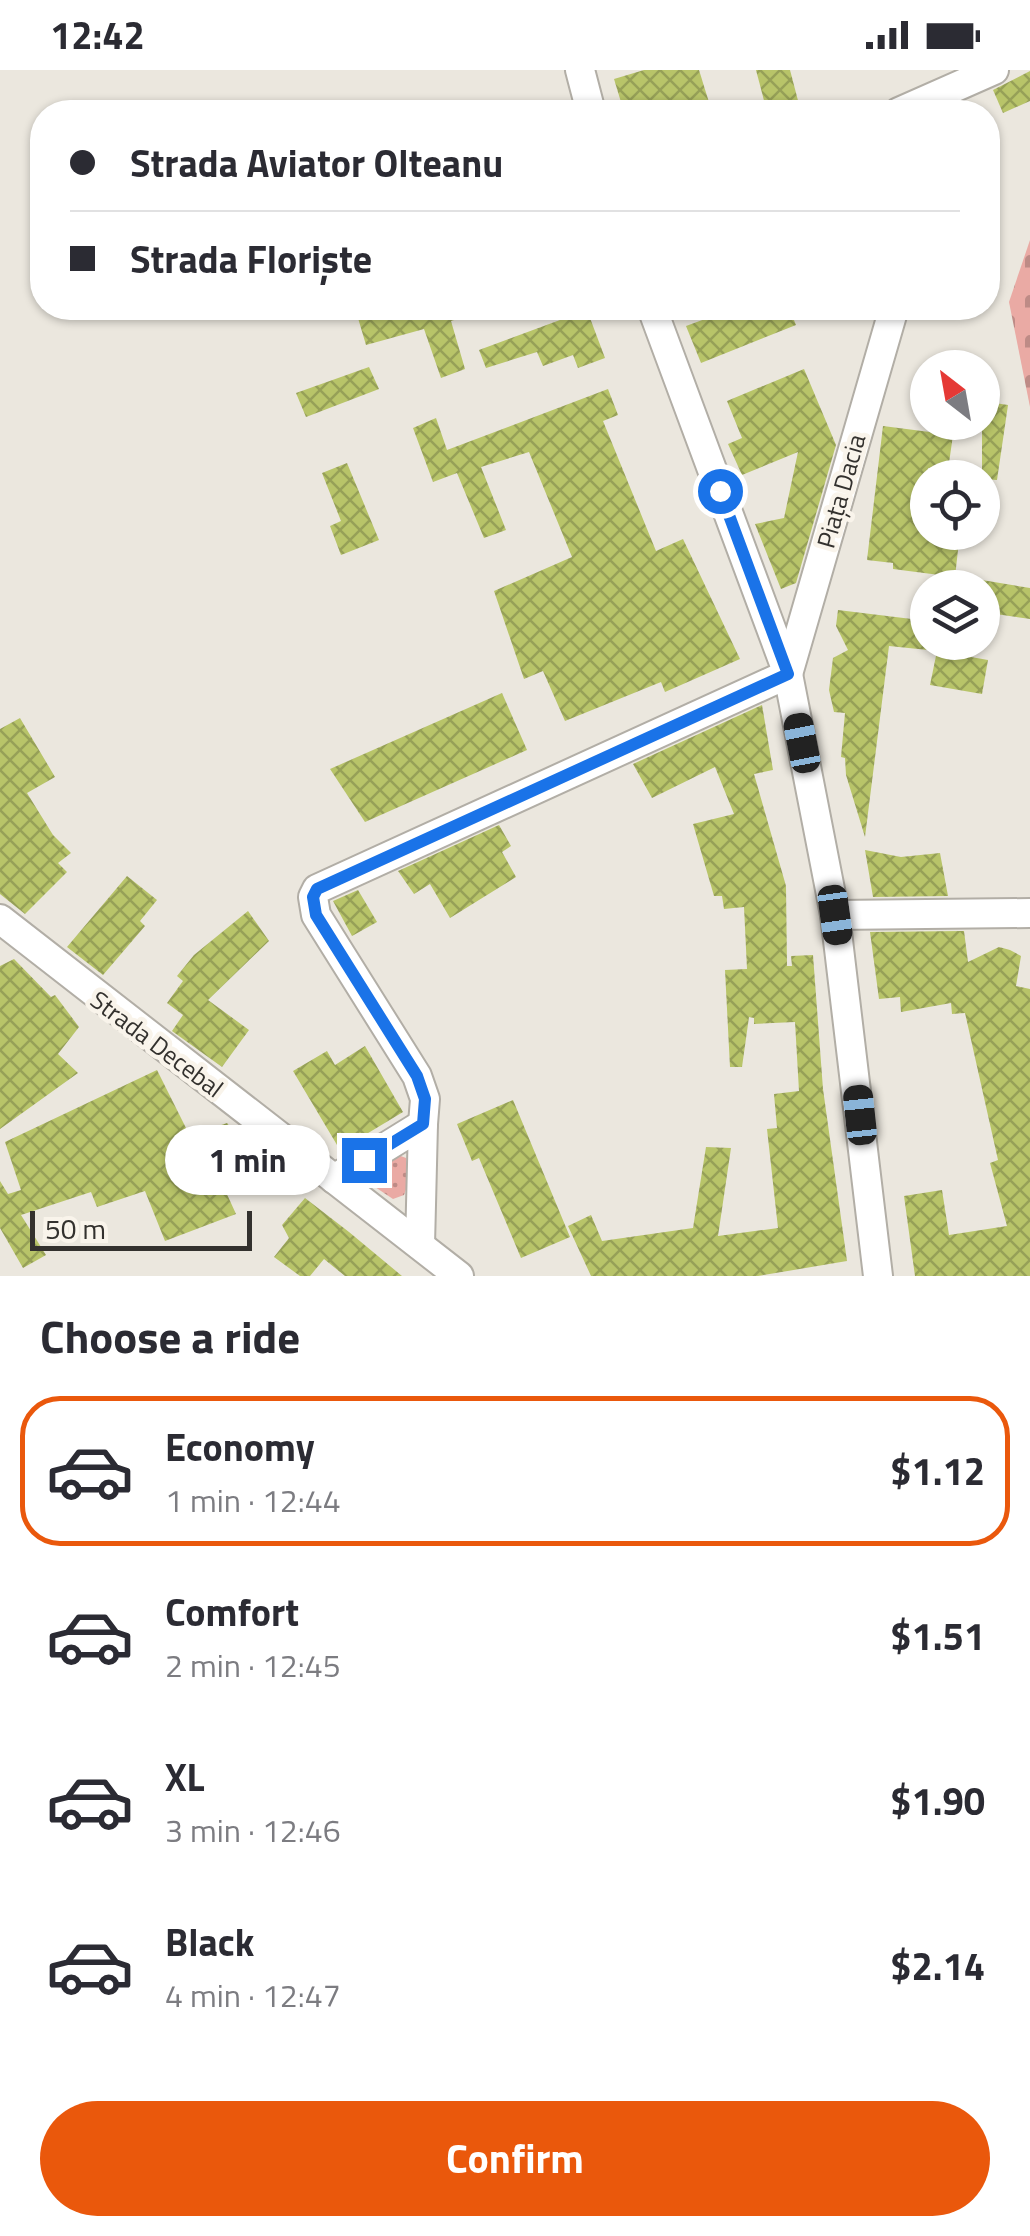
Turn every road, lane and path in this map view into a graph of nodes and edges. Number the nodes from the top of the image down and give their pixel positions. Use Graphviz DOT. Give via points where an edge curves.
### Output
graph roads {
  1 [pos="580,70"];
  2 [pos="994,70"];
  3 [pos="954,90"];
  4 [pos="588,100"];
  5 [pos="929,100"];
  6 [pos="656,320"];
  7 [pos="891,320"];
  8 [pos="788,674"];
  9 [pos="1030,913"];
  10 [pos="835,915"];
  11 [pos="0,919"];
  12 [pos="423,1124"];
  13 [pos="334,1179"];
  14 [pos="420,1245"];
  15 [pos="873,1275"];
  16 [pos="459,1276"];
  1 -- 4 [label="street"];
  2 -- 3 [label="street"];
  3 -- 5 [label="street"];
  6 -- 8 [label="street"];
  7 -- 8 [label="street, Piața Dacia"];
  8 -- 10 [label="street"];
  8 -- 12 [label="street" via="317,889 316,915 417,1076 425,1099"];
  9 -- 10 [label="street"];
  10 -- 15 [label="street"];
  11 -- 13 [label="street, Strada Decebal"];
  12 -- 13 [label="street"];
  12 -- 14 [label="street"];
  13 -- 14 [label="street, Strada Decebal"];
  14 -- 16 [label="street, Strada Decebal"];
}
